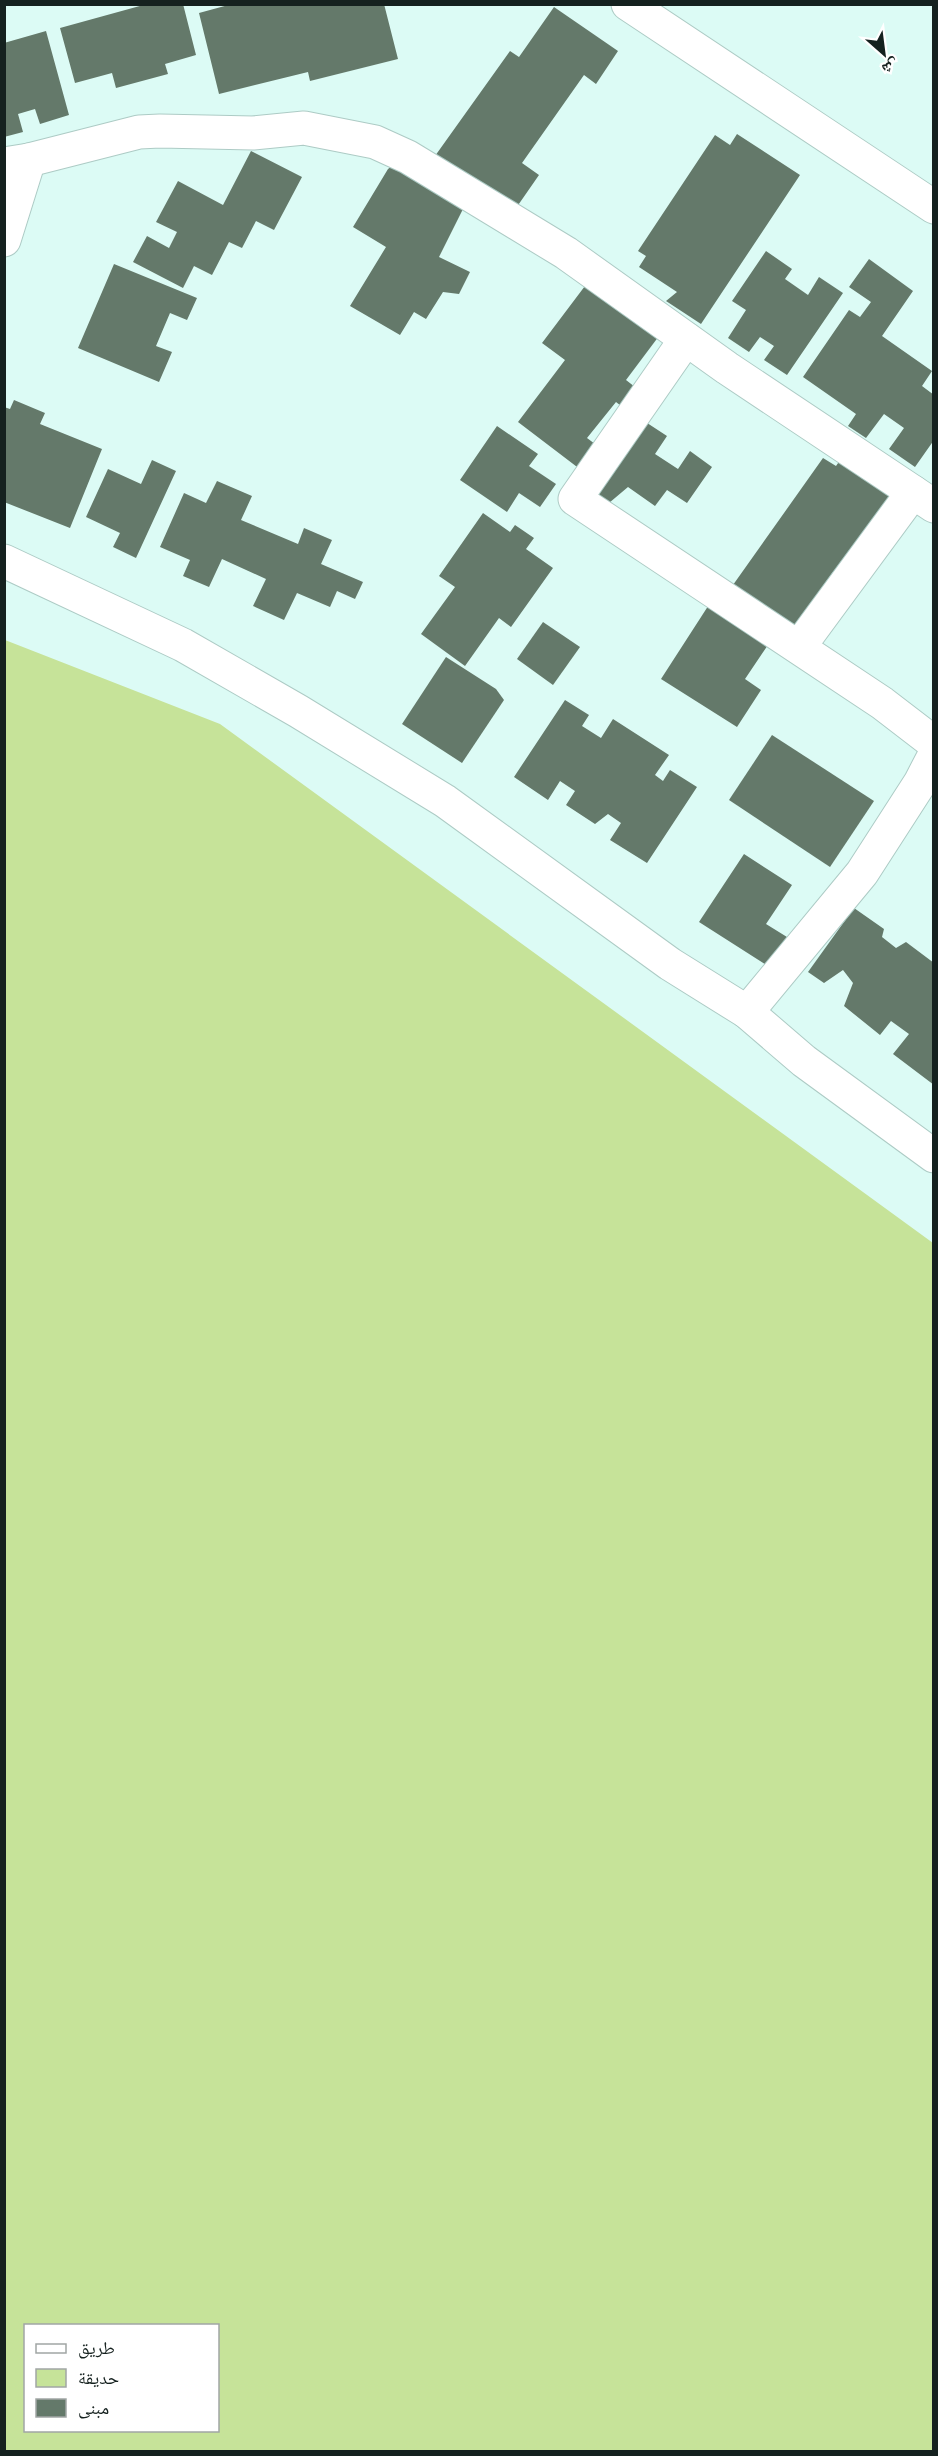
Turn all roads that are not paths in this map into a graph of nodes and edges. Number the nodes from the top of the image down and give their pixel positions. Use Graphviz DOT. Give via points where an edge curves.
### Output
graph roads {
  1 [pos="628,4"];
  2 [pos="17,162"];
  3 [pos="933,207"];
  4 [pos="4,240"];
  5 [pos="686,339"];
  6 [pos="923,499"];
  7 [pos="4,561"];
  8 [pos="799,647"];
  9 [pos="933,743"];
  10 [pos="933,756"];
  11 [pos="747,1012"];
  12 [pos="933,1156"];
  1 -- 3 [label="street"];
  2 -- 4 [label="street"];
  2 -- 5 [label="street" via="140,132 253,133 304,128 375,142 408,157 566,253"];
  5 -- 6 [label="street"];
  5 -- 8 [label="street" via="575,499"];
  6 -- 8 [label="street"];
  7 -- 11 [label="street" via="183,645 298,711 445,801 670,964"];
  8 -- 9 [label="street"];
  10 -- 11 [label="street" via="862,873"];
  11 -- 12 [label="street" via="804,1061"];
}
